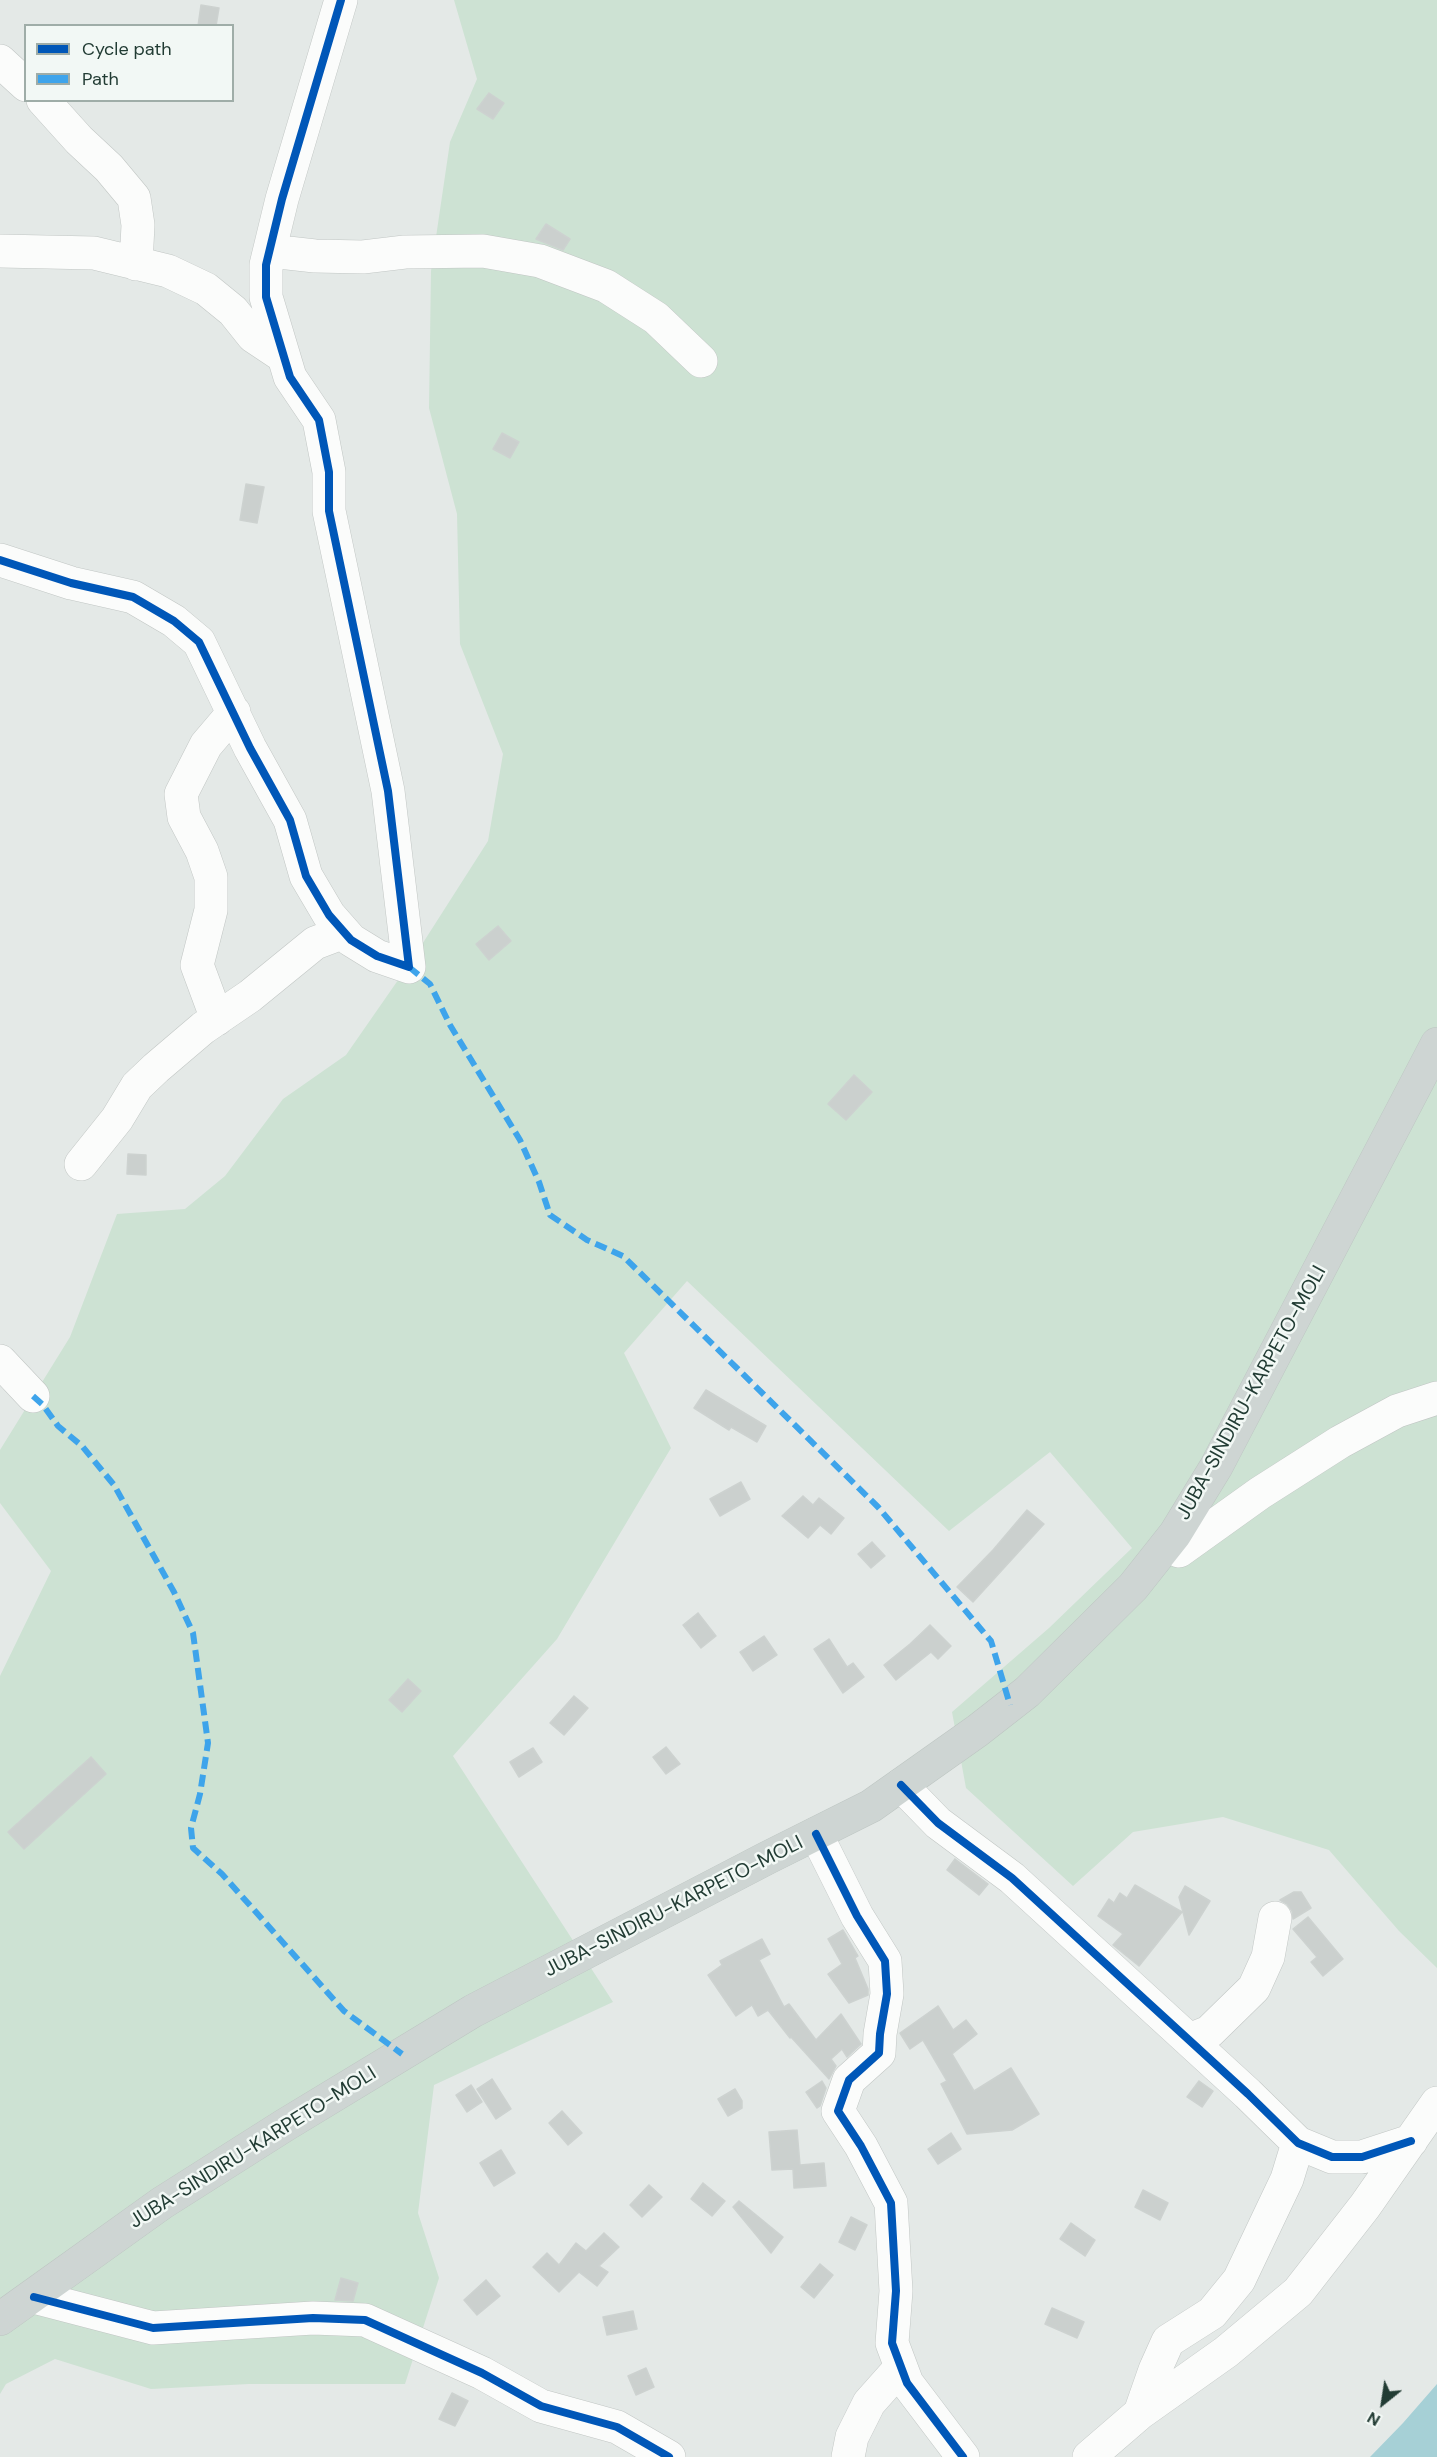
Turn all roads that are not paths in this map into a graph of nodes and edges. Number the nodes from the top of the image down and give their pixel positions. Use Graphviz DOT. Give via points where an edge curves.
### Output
graph roads {
  1 [pos="341,0"];
  2 [pos="0,62"];
  3 [pos="24,83"];
  4 [pos="45,102"];
  5 [pos="270,250"];
  6 [pos="0,251"];
  7 [pos="136,264"];
  8 [pos="283,356"];
  9 [pos="701,361"];
  10 [pos="0,560"];
  11 [pos="234,712"];
  12 [pos="344,932"];
  13 [pos="217,1018"];
  14 [pos="1437,1044"];
  15 [pos="81,1164"];
  16 [pos="0,1361"];
  17 [pos="33,1396"];
  18 [pos="1437,1398"];
  19 [pos="1179,1551"];
  20 [pos="901,1785"];
  21 [pos="816,1834"];
  22 [pos="1275,1918"];
  23 [pos="1189,2040"];
  24 [pos="1437,2103"];
  25 [pos="1411,2141"];
  26 [pos="1298,2144"];
  27 [pos="34,2296"];
  28 [pos="0,2319"];
  29 [pos="901,2367"];
  30 [pos="1140,2413"];
  31 [pos="669,2457"];
  32 [pos="848,2457"];
  33 [pos="963,2457"];
  34 [pos="1089,2457"];
  1 -- 5 [label="street"];
  2 -- 3 [label="street"];
  4 -- 7 [label="street" via="134,198 138,225"];
  5 -- 8 [label="street" via="266,297"];
  5 -- 9 [label="street" via="363,257 483,251 540,261 606,286 656,318"];
  6 -- 7 [label="street" via="94,253"];
  7 -- 8 [label="street" via="168,272 206,290 233,311 253,336"];
  8 -- 12 [label="street" via="290,377 319,420 329,472 329,512 388,791 409,966 378,956"];
  10 -- 11 [label="street" via="71,583 133,597 174,621 199,642"];
  11 -- 12 [label="street" via="290,820 306,876"];
  11 -- 13 [label="street" via="206,745 181,794 184,817 211,877 211,910 197,964"];
  12 -- 13 [label="street" via="315,944"];
  13 -- 15 [label="street" via="137,1086"];
  14 -- 20 [label="main road, JUBA-SINDIRU-KARPETO-MOLI" via="1221,1457 1175,1534 1133,1587 1027,1692"];
  16 -- 17 [label="street"];
  18 -- 19 [label="street" via="1397,1411 1340,1442"];
  20 -- 21 [label="main road, JUBA-SINDIRU-KARPETO-MOLI" via="871,1806"];
  20 -- 23 [label="street" via="938,1824 1012,1878"];
  21 -- 27 [label="main road, JUBA-SINDIRU-KARPETO-MOLI" via="473,2011 162,2203"];
  21 -- 29 [label="street" via="857,1916 885,1961 887,1994 879,2054 849,2080 838,2111 891,2203 896,2291 892,2343"];
  22 -- 23 [label="street" via="1268,1957 1254,1988 1209,2032"];
  23 -- 26 [label="street"];
  24 -- 25 [label="street"];
  25 -- 26 [label="street" via="1362,2157 1332,2157"];
  25 -- 30 [label="street" via="1298,2292 1226,2352"];
  26 -- 30 [label="street" via="1287,2179 1239,2280 1212,2313 1168,2341"];
  27 -- 28 [label="main road, JUBA-SINDIRU-KARPETO-MOLI"];
  27 -- 31 [label="street" via="153,2328 314,2318 365,2320 482,2373 542,2406 617,2427"];
  29 -- 32 [label="street" via="869,2403 852,2438"];
  29 -- 33 [label="street" via="907,2383"];
  30 -- 34 [label="street"];
}
